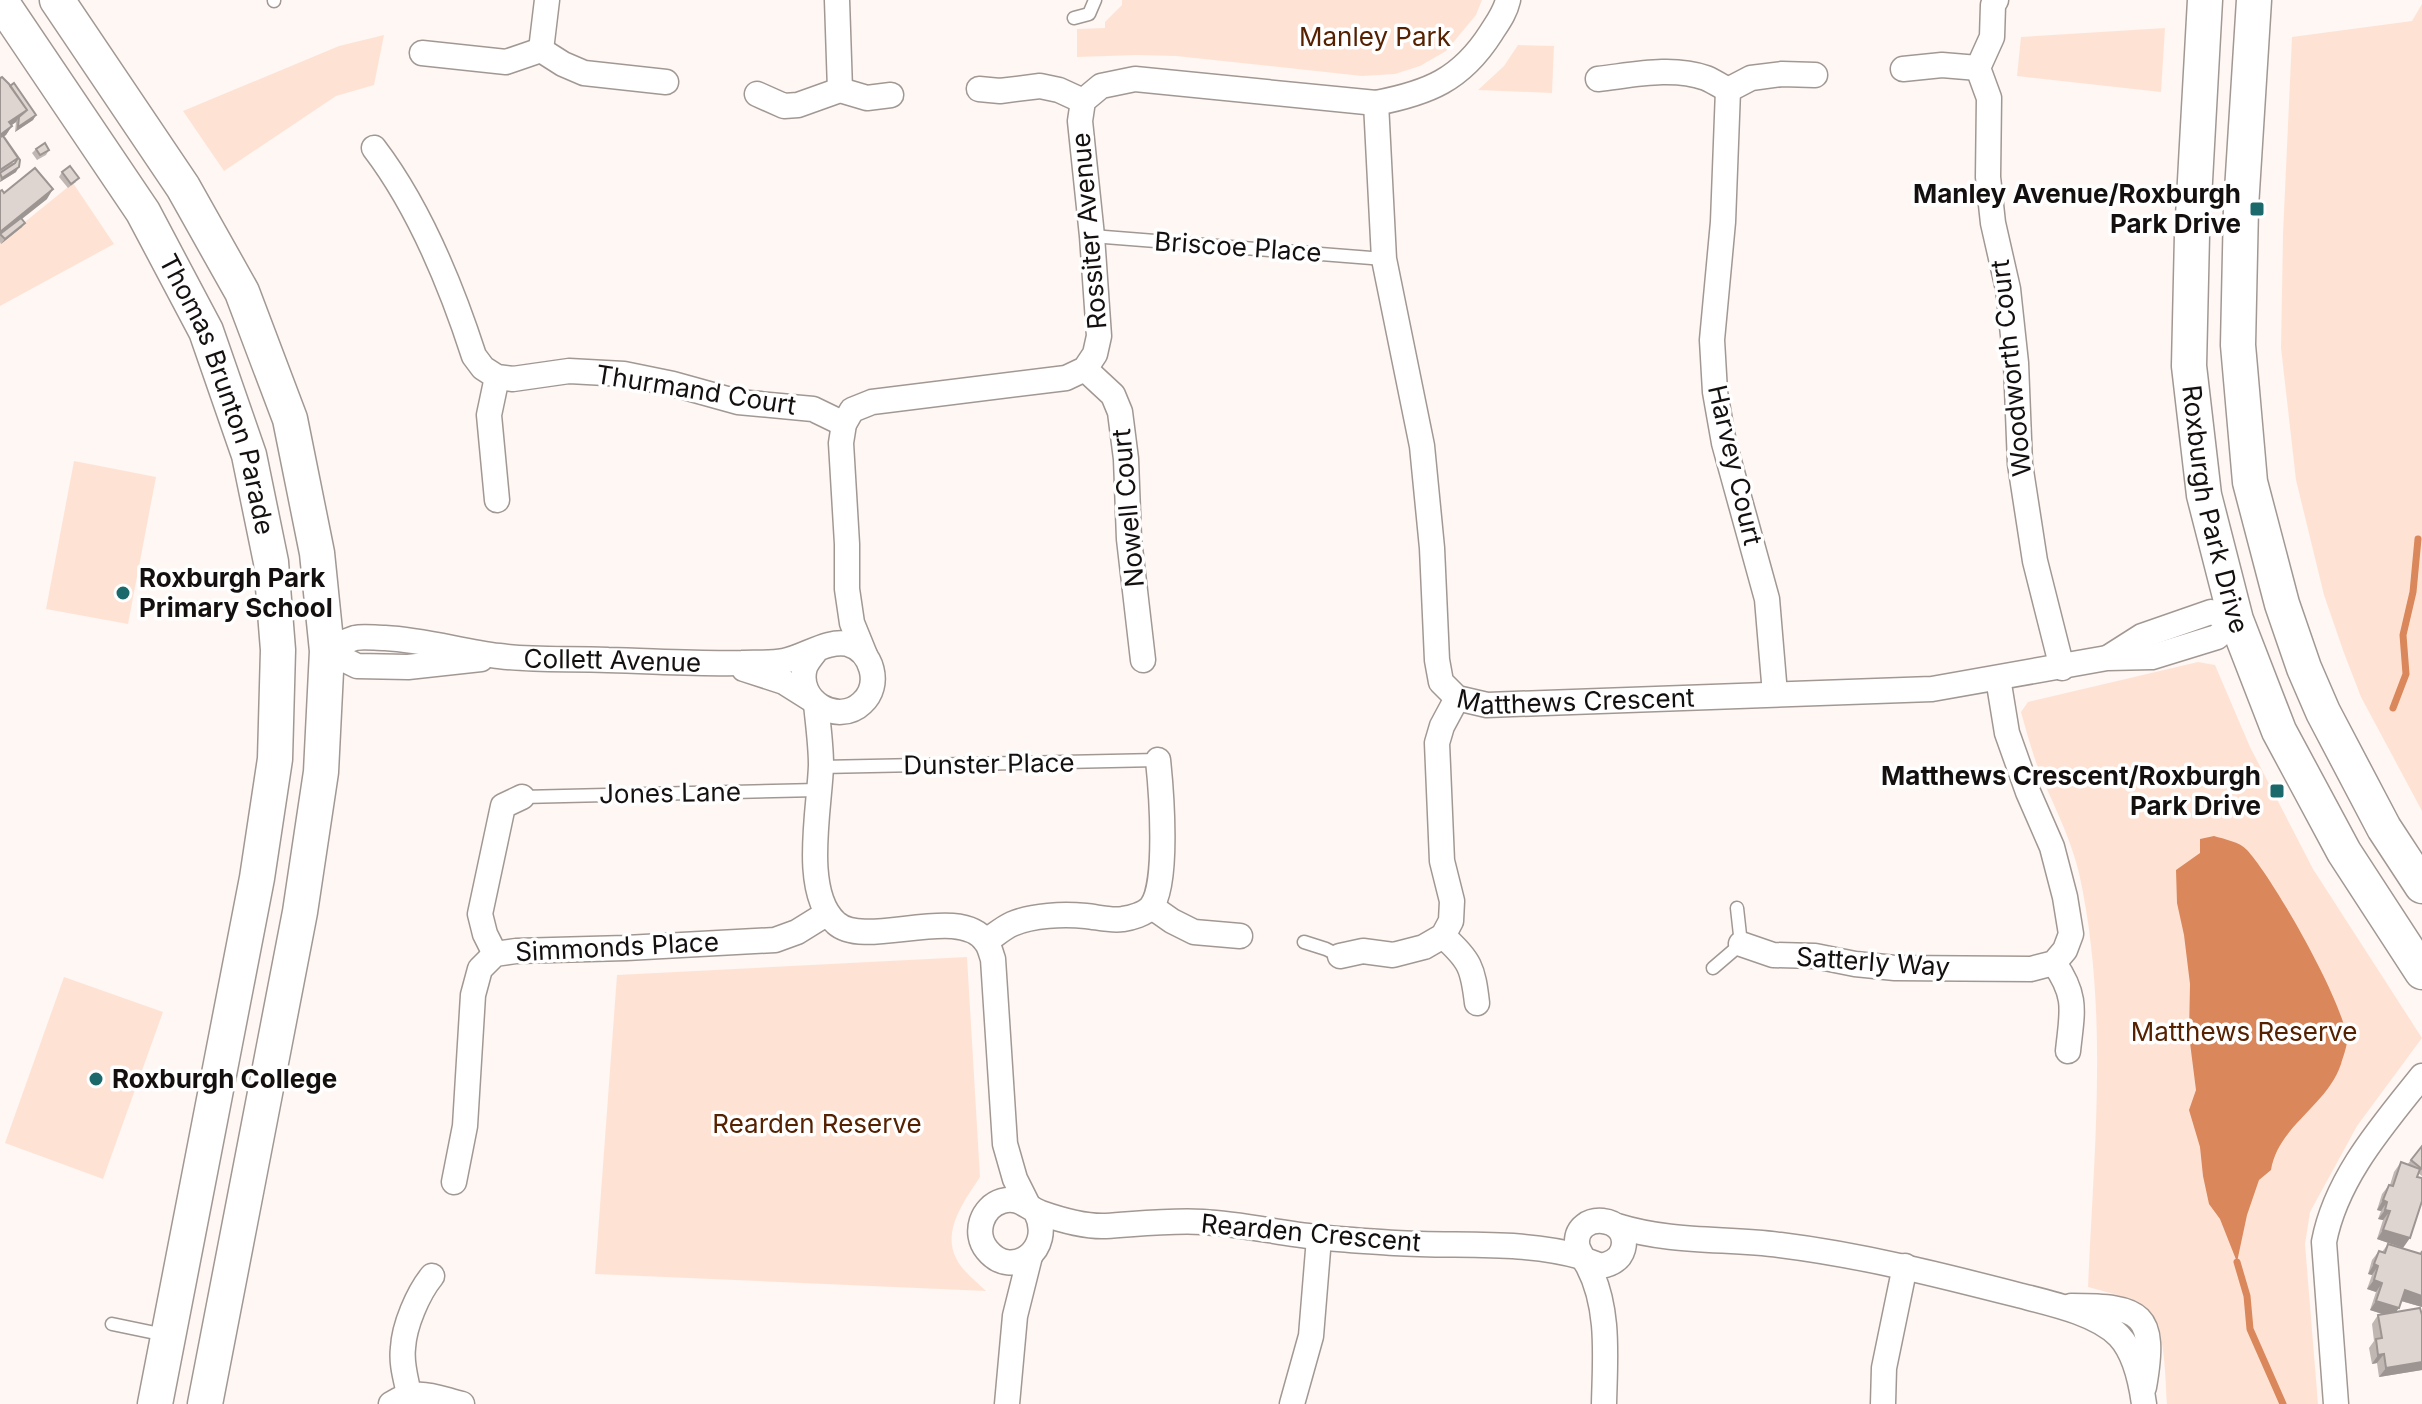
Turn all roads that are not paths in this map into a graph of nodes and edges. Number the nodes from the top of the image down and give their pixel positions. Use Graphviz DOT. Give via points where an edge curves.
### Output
graph roads {
  1 [pos="57,0"];
  2 [pos="547,0"];
  3 [pos="837,0"];
  4 [pos="1095,0"];
  5 [pos="1508,0"];
  6 [pos="1996,0"];
  7 [pos="2205,0"];
  8 [pos="2254,0"];
  9 [pos="6,5"];
  10 [pos="1074,18"];
  11 [pos="541,50"];
  12 [pos="422,53"];
  13 [pos="1978,68"];
  14 [pos="1903,69"];
  15 [pos="1815,75"];
  16 [pos="1598,79"];
  17 [pos="666,82"];
  18 [pos="979,89"];
  19 [pos="840,90"];
  20 [pos="1728,90"];
  21 [pos="757,94"];
  22 [pos="891,95"];
  23 [pos="1083,101"];
  24 [pos="1376,103"];
  25 [pos="374,148"];
  26 [pos="1092,236"];
  27 [pos="1384,259"];
  28 [pos="1085,369"];
  29 [pos="497,377"];
  30 [pos="844,424"];
  31 [pos="497,500"];
  32 [pos="847,589"];
  33 [pos="2282,604"];
  34 [pos="2227,621"];
  35 [pos="342,644"];
  36 [pos="278,650"];
  37 [pos="817,650"];
  38 [pos="865,655"];
  39 [pos="499,656"];
  40 [pos="1143,660"];
  41 [pos="726,663"];
  42 [pos="357,666"];
  43 [pos="2062,668"];
  44 [pos="1998,678"];
  45 [pos="1775,694"];
  46 [pos="325,695"];
  47 [pos="1457,698"];
  48 [pos="814,702"];
  49 [pos="861,704"];
  50 [pos="1158,760"];
  51 [pos="819,778"];
  52 [pos="522,797"];
  53 [pos="2422,886"];
  54 [pos="1152,907"];
  55 [pos="1737,908"];
  56 [pos="826,914"];
  57 [pos="1240,936"];
  58 [pos="1443,936"];
  59 [pos="986,941"];
  60 [pos="1304,942"];
  61 [pos="1741,944"];
  62 [pos="495,954"];
  63 [pos="1340,956"];
  64 [pos="2054,963"];
  65 [pos="1713,968"];
  66 [pos="2422,972"];
  67 [pos="1477,1003"];
  68 [pos="2068,1051"];
  69 [pos="2422,1076"];
  70 [pos="1005,1144"];
  71 [pos="454,1182"];
  72 [pos="1032,1208"];
  73 [pos="989,1209"];
  74 [pos="1096,1226"];
  75 [pos="1584,1226"];
  76 [pos="1617,1226"];
  77 [pos="1319,1238"];
  78 [pos="1680,1240"];
  79 [pos="1526,1246"];
  80 [pos="989,1252"];
  81 [pos="1033,1252"];
  82 [pos="1618,1258"];
  83 [pos="1583,1259"];
  84 [pos="1905,1266"];
  85 [pos="432,1276"];
  86 [pos="1602,1309"];
  87 [pos="1015,1316"];
  88 [pos="112,1324"];
  89 [pos="168,1335"];
  90 [pos="400,1399"];
  91 [pos="2144,1400"];
  92 [pos="155,1404"];
  93 [pos="205,1404"];
  94 [pos="462,1404"];
  95 [pos="1007,1404"];
  96 [pos="1292,1404"];
  97 [pos="1604,1404"];
  98 [pos="1883,1404"];
  99 [pos="2336,1404"];
  1 -- 35 [label="street, Thomas Brunton Parade" via="183,187 242,292 290,419 317,553 323,612"];
  2 -- 11 [label="street"];
  3 -- 19 [label="street"];
  4 -- 10 [label="lane" via="1089,14"];
  5 -- 24 [label="street, Rossiter Avenue" via="1481,48 1452,77 1412,96"];
  6 -- 13 [label="street" via="1992,37"];
  7 -- 34 [label="street, Roxburgh Park Drive" via="2189,366 2204,495"];
  8 -- 33 [label="street, Roxburgh Park Drive" via="2238,345 2250,482"];
  9 -- 36 [label="street, Thomas Brunton Parade" via="143,212 206,331 249,455 271,562"];
  11 -- 12 [label="street" via="506,62"];
  11 -- 17 [label="street" via="584,73"];
  13 -- 14 [label="street"];
  13 -- 43 [label="street, Woodworth Court" via="1989,98 1988,177 2015,348 2020,464 2035,561"];
  15 -- 20 [label="street" via="1751,78"];
  16 -- 20 [label="street" via="1682,74 1706,78"];
  18 -- 23 [label="street" via="1040,86"];
  19 -- 21 [label="street" via="784,106"];
  19 -- 22 [label="street" via="867,98"];
  20 -- 45 [label="street, Harvey Court" via="1712,340 1715,392 1767,599"];
  23 -- 24 [label="street, Rossiter Avenue" via="1101,86 1135,79"];
  23 -- 26 [label="street, Rossiter Avenue" via="1080,121"];
  24 -- 27 [label="street, Matthews Crescent"];
  25 -- 29 [label="street" via="435,252 474,356"];
  26 -- 27 [label="lane, Briscoe Place"];
  26 -- 28 [label="street, Rossiter Avenue" via="1099,336"];
  27 -- 47 [label="street, Matthews Crescent" via="1422,446 1437,660 1441,682"];
  28 -- 30 [label="street, Rossiter Avenue" via="1066,378 872,402 852,410"];
  28 -- 40 [label="street, Nowell Court" via="1113,395 1120,412"];
  29 -- 30 [label="street, Thurmand Court" via="569,371 624,374 738,402 813,409"];
  29 -- 31 [label="street" via="489,415"];
  30 -- 32 [label="street"];
  32 -- 37 [label="street" via="836,623"];
  32 -- 38 [label="street" via="852,623"];
  33 -- 34 [label="street, Matthews Crescent"];
  33 -- 53 [label="street, Roxburgh Park Drive" via="2323,712 2384,828"];
  34 -- 43 [label="street, Matthews Crescent" via="2152,657 2107,658"];
  34 -- 66 [label="street, Roxburgh Park Drive" via="2344,852"];
  35 -- 36 [label="street, Collett Avenue"];
  35 -- 39 [label="street, Collett Avenue" via="408,639"];
  35 -- 42 [label="street, Collett Avenue"];
  35 -- 46 [label="street, Thomas Brunton Parade"];
  36 -- 89 [label="street, Thomas Brunton Parade" via="275,759 257,878"];
  37 -- 38 [label="street" via="849,644"];
  37 -- 41 [label="street, Collett Avenue" via="783,662"];
  37 -- 48 [label="street" via="804,677"];
  38 -- 49 [label="street" via="873,677"];
  39 -- 41 [label="street, Collett Avenue"];
  39 -- 42 [label="street, Collett Avenue" via="408,667"];
  41 -- 48 [label="street, Collett Avenue" via="784,682"];
  42 -- 46 [label="street"];
  43 -- 44 [label="street, Matthews Crescent"];
  44 -- 45 [label="street, Matthews Crescent" via="1932,689"];
  44 -- 64 [label="street" via="2007,733 2052,847 2065,897 2071,934"];
  45 -- 47 [label="street, Matthews Crescent" via="1487,705"];
  46 -- 93 [label="street, Thomas Brunton Parade" via="321,772 300,912"];
  47 -- 58 [label="street" via="1437,743 1442,861 1452,901 1451,921"];
  48 -- 49 [label="street" via="839,712"];
  48 -- 51 [label="street"];
  49 -- 51 [label="street" via="838,730"];
  50 -- 51 [label="lane, Dunster Place"];
  50 -- 54 [label="street" via="1162,864"];
  51 -- 52 [label="lane, Jones Lane"];
  51 -- 56 [label="street" via="815,850 819,897"];
  52 -- 62 [label="street" via="503,806 480,914"];
  54 -- 57 [label="street" via="1194,932"];
  54 -- 59 [label="street" via="1121,920 1031,918"];
  55 -- 61 [label="lane"];
  56 -- 59 [label="street" via="839,927 860,932 952,926 971,929"];
  56 -- 62 [label="street, Simmonds Place" via="775,940"];
  58 -- 63 [label="street" via="1393,955 1363,951"];
  58 -- 67 [label="street" via="1463,954 1474,974"];
  59 -- 70 [label="street" via="993,959"];
  60 -- 63 [label="lane"];
  61 -- 64 [label="street, Satterly Way" via="1773,955 1895,968 2031,969"];
  61 -- 65 [label="lane"];
  62 -- 71 [label="street, Simmonds Place" via="480,969 473,995 465,1126"];
  64 -- 68 [label="street" via="2067,982 2073,1006"];
  69 -- 99 [label="street" via="2354,1167 2327,1222"];
  70 -- 72 [label="street" via="1015,1179"];
  70 -- 73 [label="street"];
  72 -- 73 [label="street" via="1008,1200"];
  72 -- 74 [label="street, Rearden Crescent"];
  72 -- 81 [label="street" via="1042,1230"];
  73 -- 80 [label="street" via="980,1231"];
  74 -- 77 [label="street, Rearden Crescent" via="1202,1222"];
  74 -- 81 [label="street, Rearden Crescent"];
  75 -- 76 [label="street" via="1601,1220"];
  75 -- 79 [label="street, Rearden Crescent"];
  75 -- 83 [label="street" via="1577,1245"];
  76 -- 78 [label="street"];
  76 -- 82 [label="street" via="1624,1241"];
  77 -- 79 [label="street, Rearden Crescent"];
  77 -- 96 [label="street" via="1311,1336"];
  78 -- 82 [label="street"];
  78 -- 84 [label="street" via="1778,1244"];
  79 -- 83 [label="street, Rearden Crescent"];
  80 -- 81 [label="street" via="1013,1262"];
  80 -- 87 [label="street"];
  81 -- 87 [label="street"];
  82 -- 83 [label="street" via="1601,1266"];
  82 -- 86 [label="street"];
  83 -- 86 [label="street"];
  84 -- 91 [label="street" via="2056,1305 2126,1309 2149,1337"];
  84 -- 98 [label="street" via="1884,1368"];
  85 -- 90 [label="street" via="420,1290 402,1345"];
  86 -- 97 [label="street"];
  87 -- 95 [label="street"];
  88 -- 89 [label="lane"];
  89 -- 92 [label="street, Thomas Brunton Parade"];
  90 -- 94 [label="street" via="429,1395"];
}
